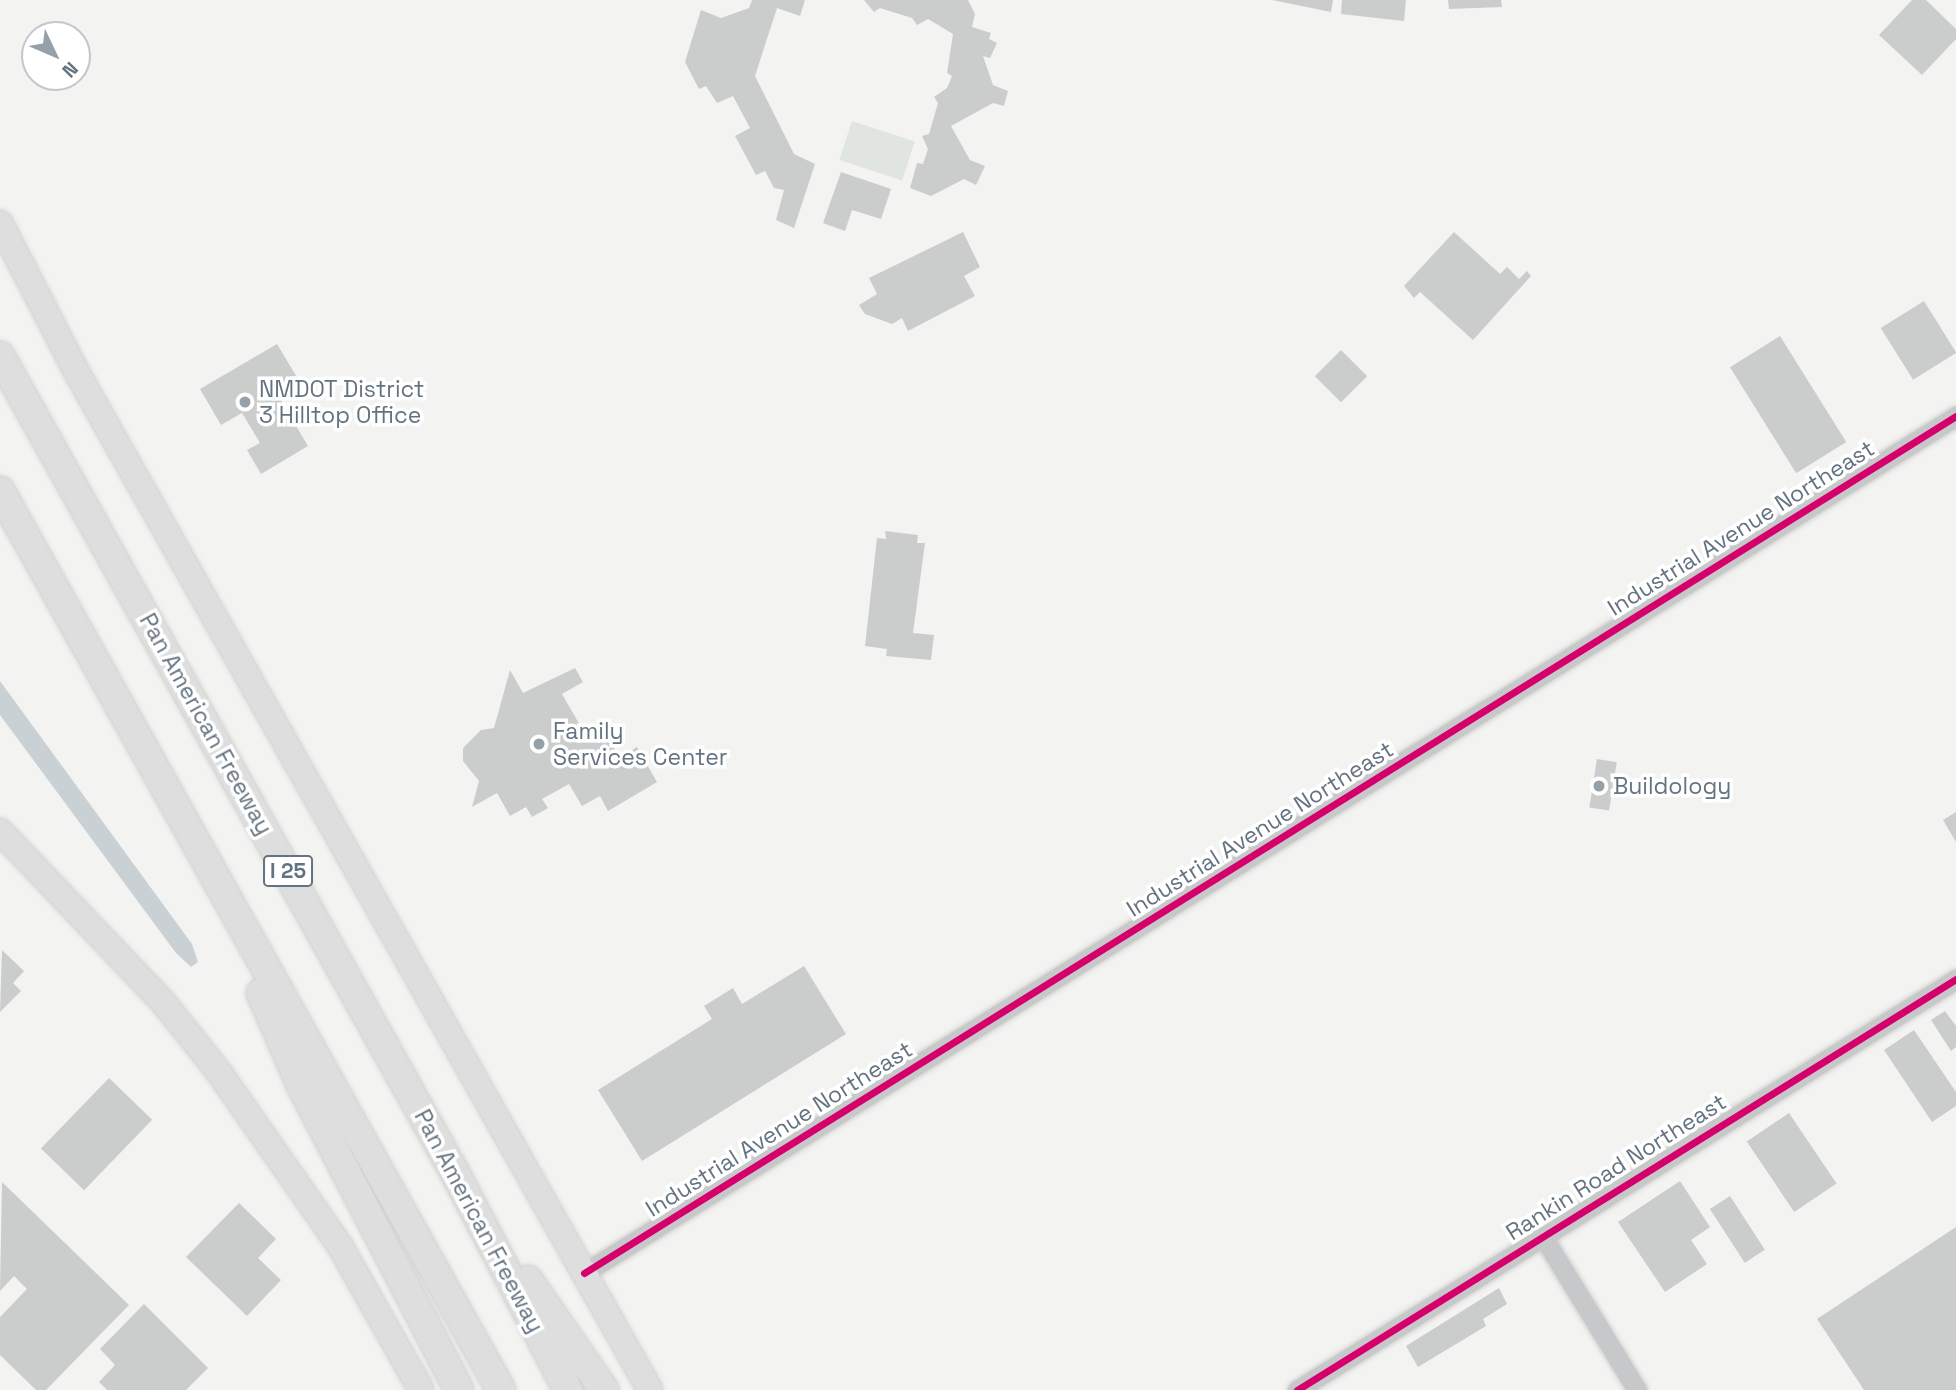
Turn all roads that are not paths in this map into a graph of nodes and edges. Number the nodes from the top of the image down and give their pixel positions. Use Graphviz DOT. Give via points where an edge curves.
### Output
graph roads {
  1 [pos="0,223"];
  2 [pos="0,356"];
  3 [pos="1956,416"];
  4 [pos="0,491"];
  5 [pos="3,836"];
  6 [pos="202,855"];
  7 [pos="1956,979"];
  8 [pos="455,1174"];
  9 [pos="1542,1235"];
  10 [pos="584,1273"];
  11 [pos="421,1390"];
  12 [pos="459,1390"];
  13 [pos="501,1390"];
  14 [pos="568,1390"];
  15 [pos="604,1390"];
  16 [pos="650,1390"];
  17 [pos="1297,1390"];
  18 [pos="1637,1390"];
  1 -- 10 [label="main road" via="83,384"];
  2 -- 8 [label="highway, Pan American Freeway / I 25"];
  3 -- 10 [label="street, Industrial Avenue Northeast"];
  4 -- 6 [label="highway"];
  5 -- 11 [label="main road" via="163,1002 218,1071 340,1246"];
  6 -- 12 [label="highway" via="301,1085"];
  6 -- 13 [label="highway"];
  7 -- 9 [label="street, Rankin Road Northeast"];
  8 -- 14 [label="highway, Pan American Freeway / I 25"];
  8 -- 15 [label="highway"];
  9 -- 17 [label="street, Rankin Road Northeast"];
  9 -- 18 [label="street"];
  10 -- 16 [label="main road"];
}
